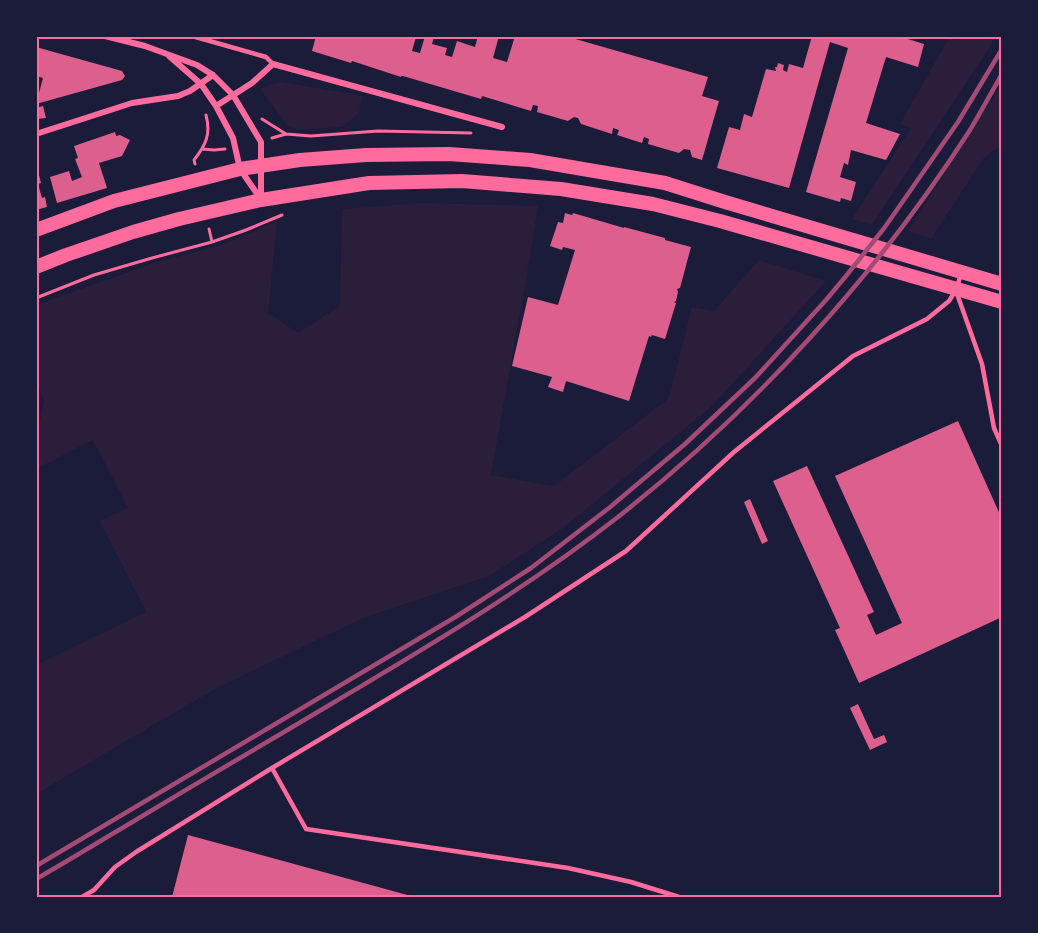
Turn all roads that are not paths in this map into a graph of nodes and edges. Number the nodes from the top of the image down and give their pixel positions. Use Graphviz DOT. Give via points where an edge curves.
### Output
graph roads {
  1 [pos="105,36"];
  2 [pos="192,36"];
  3 [pos="166,54"];
  4 [pos="273,64"];
  5 [pos="213,75"];
  6 [pos="201,84"];
  7 [pos="233,95"];
  8 [pos="216,106"];
  9 [pos="502,126"];
  10 [pos="36,134"];
  11 [pos="261,166"];
  12 [pos="240,169"];
  13 [pos="261,200"];
  14 [pos="36,230"];
  15 [pos="36,267"];
  16 [pos="961,273"];
  17 [pos="1002,284"];
  18 [pos="956,290"];
  19 [pos="1002,302"];
  20 [pos="1002,446"];
  21 [pos="272,768"];
  22 [pos="94,890"];
  23 [pos="82,897"];
  24 [pos="96,897"];
  25 [pos="680,897"];
  1 -- 3 [label="street"];
  2 -- 4 [label="lane" via="266,57"];
  3 -- 5 [label="street"];
  3 -- 6 [label="street"];
  4 -- 7 [label="street"];
  4 -- 9 [label="street"];
  5 -- 6 [label="street"];
  5 -- 7 [label="street"];
  6 -- 8 [label="street"];
  6 -- 10 [label="street" via="178,96 132,103"];
  7 -- 8 [label="street"];
  7 -- 11 [label="street" via="261,142"];
  8 -- 12 [label="street" via="233,138"];
  11 -- 12 [label="main road"];
  11 -- 13 [label="street"];
  11 -- 16 [label="main road" via="366,155 449,154 530,160 665,183"];
  12 -- 13 [label="street"];
  12 -- 14 [label="main road" via="114,201"];
  13 -- 15 [label="main road" via="133,232"];
  13 -- 18 [label="main road" via="369,183 462,181 561,189 720,221"];
  16 -- 17 [label="main road"];
  16 -- 18 [label="lane"];
  18 -- 19 [label="main road"];
  18 -- 20 [label="lane" via="982,364 994,428"];
  18 -- 21 [label="lane" via="927,319 853,356 734,452 626,551 525,617"];
  21 -- 22 [label="lane" via="136,852"];
  21 -- 25 [label="lane" via="306,829 568,868"];
  22 -- 23 [label="lane"];
  22 -- 24 [label="lane"];
}
